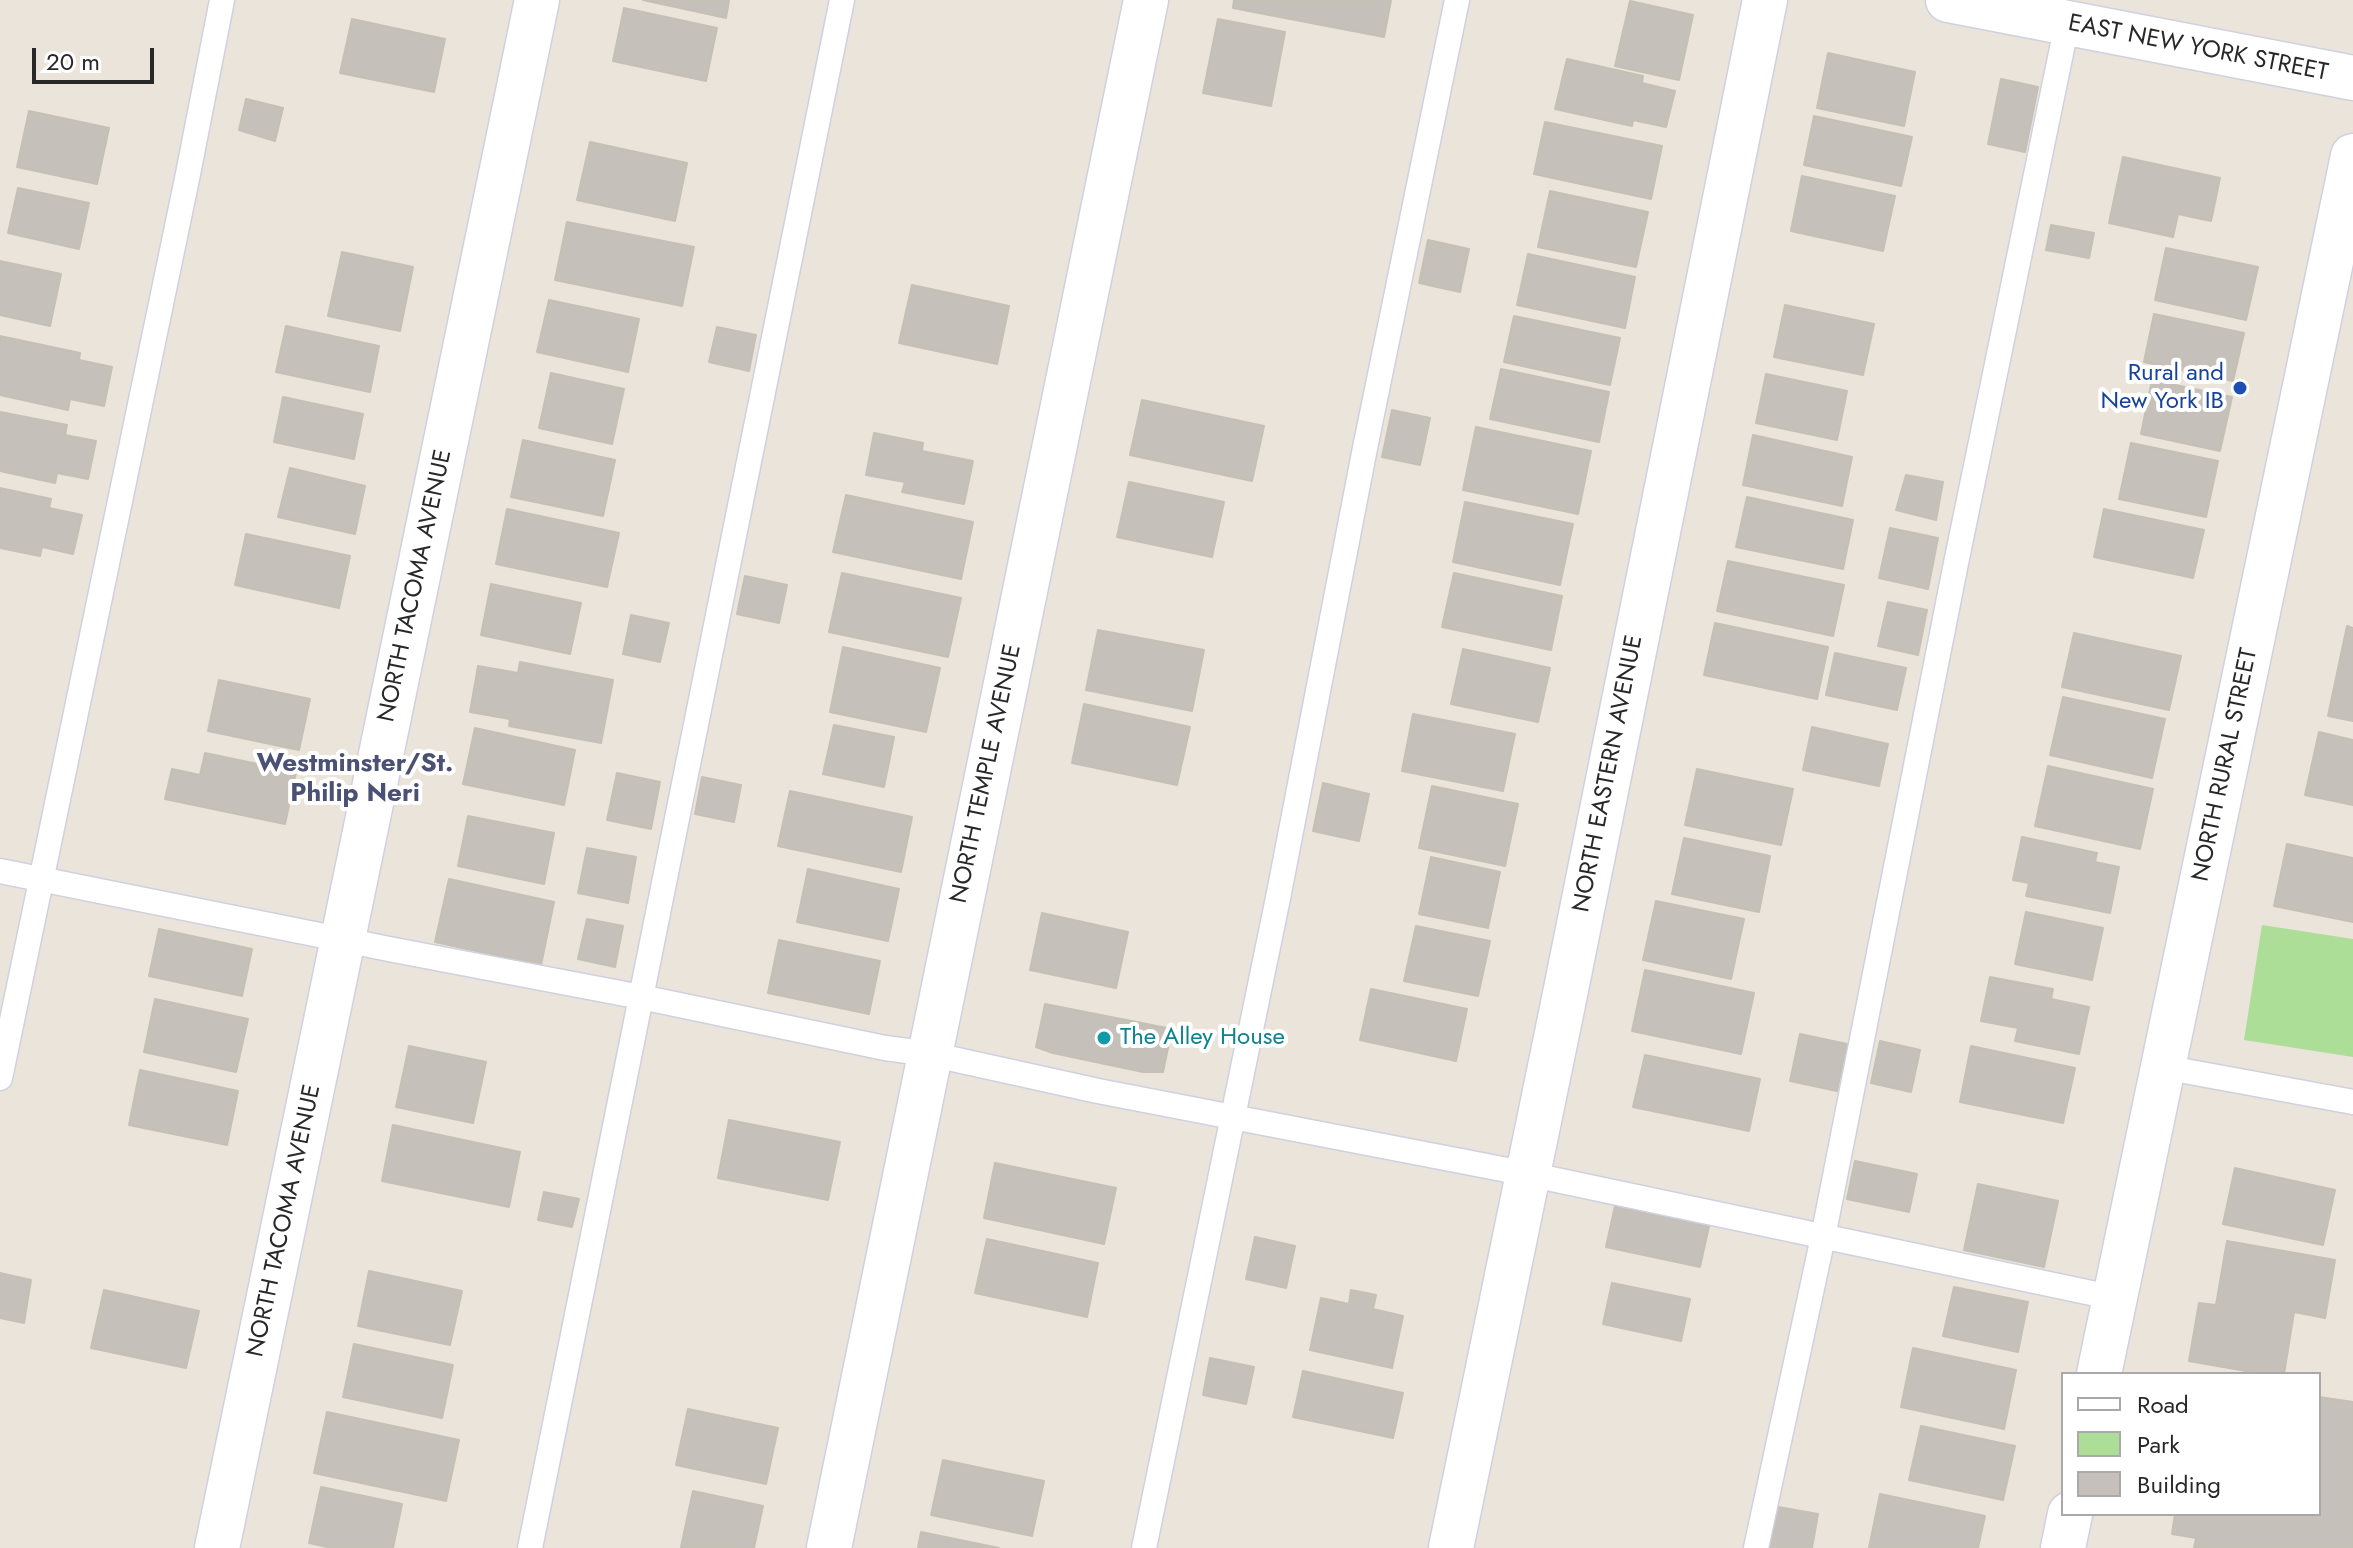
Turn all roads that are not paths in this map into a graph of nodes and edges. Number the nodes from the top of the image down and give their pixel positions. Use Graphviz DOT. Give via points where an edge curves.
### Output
graph roads {
  1 [pos="222,0"];
  2 [pos="537,0"];
  3 [pos="842,0"];
  4 [pos="1146,0"];
  5 [pos="1457,0"];
  6 [pos="1765,0"];
  7 [pos="1948,0"];
  8 [pos="2067,24"];
  9 [pos="2353,78"];
  10 [pos="2353,156"];
  11 [pos="0,871"];
  12 [pos="40,879"];
  13 [pos="343,939"];
  14 [pos="641,997"];
  15 [pos="930,1054"];
  16 [pos="2163,1067"];
  17 [pos="0,1078"];
  18 [pos="2353,1102"];
  19 [pos="1233,1117"];
  20 [pos="1528,1174"];
  21 [pos="1823,1237"];
  22 [pos="2115,1298"];
  23 [pos="2099,1372"];
  24 [pos="2070,1516"];
  25 [pos="217,1548"];
  26 [pos="530,1548"];
  27 [pos="829,1548"];
  28 [pos="1144,1548"];
  29 [pos="1451,1548"];
  30 [pos="1756,1548"];
  31 [pos="2063,1548"];
  1 -- 12 [label="lane"];
  2 -- 13 [label="street, NORTH TACOMA AVENUE"];
  3 -- 14 [label="lane"];
  4 -- 15 [label="street, NORTH TEMPLE AVENUE"];
  5 -- 19 [label="lane"];
  6 -- 20 [label="street, NORTH EASTERN AVENUE"];
  7 -- 8 [label="street, EAST NEW YORK STREET"];
  8 -- 9 [label="street, EAST NEW YORK STREET"];
  8 -- 21 [label="lane"];
  10 -- 16 [label="street, NORTH RURAL STREET"];
  11 -- 12 [label="lane"];
  12 -- 13 [label="lane"];
  12 -- 17 [label="lane"];
  13 -- 14 [label="lane"];
  13 -- 25 [label="street, NORTH TACOMA AVENUE"];
  14 -- 15 [label="lane"];
  14 -- 26 [label="lane"];
  15 -- 19 [label="lane"];
  15 -- 27 [label="street, NORTH TEMPLE AVENUE"];
  16 -- 18 [label="lane"];
  16 -- 22 [label="street, NORTH RURAL STREET"];
  19 -- 20 [label="lane"];
  19 -- 28 [label="lane"];
  20 -- 21 [label="lane"];
  20 -- 29 [label="street, NORTH EASTERN AVENUE"];
  21 -- 22 [label="lane"];
  21 -- 30 [label="lane"];
  22 -- 23 [label="street, NORTH RURAL STREET"];
  24 -- 31 [label="street"];
}
